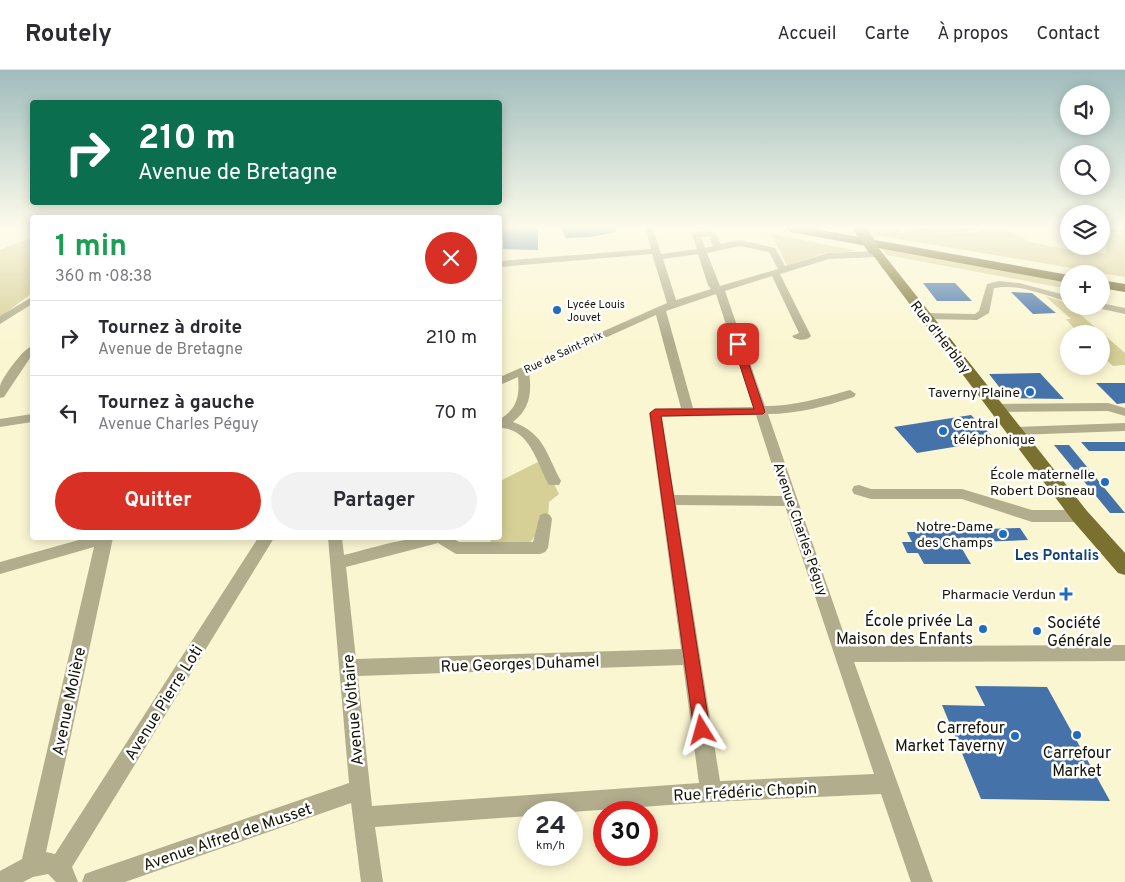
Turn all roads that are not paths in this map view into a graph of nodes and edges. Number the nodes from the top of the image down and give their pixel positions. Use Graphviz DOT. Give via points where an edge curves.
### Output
graph roads {
  1 [pos="661,266"];
  2 [pos="707,266"];
  3 [pos="777,266"];
  4 [pos="796,266"];
  5 [pos="887,266"];
  6 [pos="998,266"];
  7 [pos="1029,266"];
  8 [pos="779,271"];
  9 [pos="1060,271"];
  10 [pos="1060,277"];
  11 [pos="1110,280"];
  12 [pos="1125,282"];
  13 [pos="1110,286"];
  14 [pos="1125,288"];
  15 [pos="719,290"];
  16 [pos="1060,297"];
  17 [pos="30,301"];
  18 [pos="672,304"];
  19 [pos="1110,308"];
  20 [pos="660,309"];
  21 [pos="1125,311"];
  22 [pos="926,316"];
  23 [pos="0,321"];
  24 [pos="797,336"];
  25 [pos="30,351"];
  26 [pos="523,371"];
  27 [pos="502,380"];
  28 [pos="0,394"];
  29 [pos="850,394"];
  30 [pos="996,408"];
  31 [pos="688,412"];
  32 [pos="760,412"];
  33 [pos="1125,412"];
  34 [pos="30,418"];
  35 [pos="502,422"];
  36 [pos="0,423"];
  37 [pos="502,423"];
  38 [pos="1125,427"];
  39 [pos="1014,431"];
  40 [pos="554,481"];
  41 [pos="858,490"];
  42 [pos="668,500"];
  43 [pos="792,501"];
  44 [pos="1080,516"];
  45 [pos="546,519"];
  46 [pos="97,540"];
  47 [pos="104,540"];
  48 [pos="265,540"];
  49 [pos="335,540"];
  50 [pos="427,540"];
  51 [pos="446,540"];
  52 [pos="338,563"];
  53 [pos="1125,567"];
  54 [pos="0,568"];
  55 [pos="1125,580"];
  56 [pos="1125,653"];
  57 [pos="842,654"];
  58 [pos="691,658"];
  59 [pos="348,668"];
  60 [pos="887,784"];
  61 [pos="360,790"];
  62 [pos="711,792"];
  63 [pos="364,817"];
  64 [pos="32,865"];
  65 [pos="63,874"];
  66 [pos="4,882"];
  67 [pos="93,882"];
  68 [pos="372,882"];
  69 [pos="922,882"];
  1 -- 18 [label="street"];
  2 -- 15 [label="street, Avenue Charles Péguy" via="713,285"];
  3 -- 8 [label="street"];
  4 -- 8 [label="street, Rue de Saint-Prix"];
  5 -- 22 [label="main road, Rue d'Herblay"];
  6 -- 10 [label="highway"];
  7 -- 9 [label="highway"];
  8 -- 15 [label="street, Rue de Saint-Prix"];
  8 -- 24 [label="street" via="806,336"];
  11 -- 12 [label="highway"];
  13 -- 14 [label="highway"];
  15 -- 18 [label="street, Rue de Saint-Prix"];
  15 -- 32 [label="street, Avenue Charles Péguy"];
  16 -- 22 [label="street" via="1010,284 996,284 990,286 984,313 977,317"];
  17 -- 23 [label="street"];
  18 -- 20 [label="street, Rue de Saint-Prix"];
  19 -- 21 [label="street"];
  20 -- 26 [label="street, Rue de Saint-Prix"];
  20 -- 31 [label="street"];
  22 -- 30 [label="main road, Rue d'Herblay"];
  25 -- 28 [label="street"];
  26 -- 27 [label="street, Rue de Saint-Prix"];
  26 -- 35 [label="street" via="521,410"];
  29 -- 32 [label="street" via="814,405"];
  30 -- 33 [label="street" via="1108,407"];
  30 -- 39 [label="main road, Rue d'Herblay"];
  31 -- 32 [label="street"];
  31 -- 42 [label="street" via="655,413"];
  32 -- 43 [label="street, Avenue Charles Péguy"];
  34 -- 36 [label="street"];
  37 -- 40 [label="street" via="529,435"];
  38 -- 39 [label="street"];
  39 -- 44 [label="main road, Rue d'Herblay"];
  41 -- 44 [label="street" via="871,494 962,494 1032,516"];
  42 -- 43 [label="street"];
  42 -- 58 [label="street"];
  43 -- 57 [label="street, Avenue Charles Péguy"];
  44 -- 53 [label="main road, Rue d'Herblay"];
  44 -- 55 [label="main road, Rue d'Herblay"];
  45 -- 51 [label="street" via="540,548 456,548"];
  46 -- 54 [label="street"];
  47 -- 64 [label="street, Avenue Molière"];
  48 -- 65 [label="street, Avenue Pierre Loti"];
  49 -- 52 [label="street, Avenue Voltaire"];
  50 -- 52 [label="street"];
  52 -- 59 [label="street, Avenue Voltaire"];
  56 -- 57 [label="street"];
  57 -- 60 [label="street, Avenue Charles Péguy"];
  58 -- 59 [label="street, Rue Georges Duhamel"];
  58 -- 62 [label="street"];
  59 -- 61 [label="street, Avenue Voltaire"];
  60 -- 62 [label="street, Rue Frédéric Chopin"];
  60 -- 69 [label="street, Avenue Charles Péguy"];
  61 -- 63 [label="street, Avenue Voltaire"];
  61 -- 67 [label="street, Avenue Alfred de Musset"];
  62 -- 63 [label="street, Rue Frédéric Chopin"];
  63 -- 68 [label="street, Avenue Voltaire"];
  64 -- 65 [label="street" via="52,863"];
  64 -- 66 [label="street"];
}
